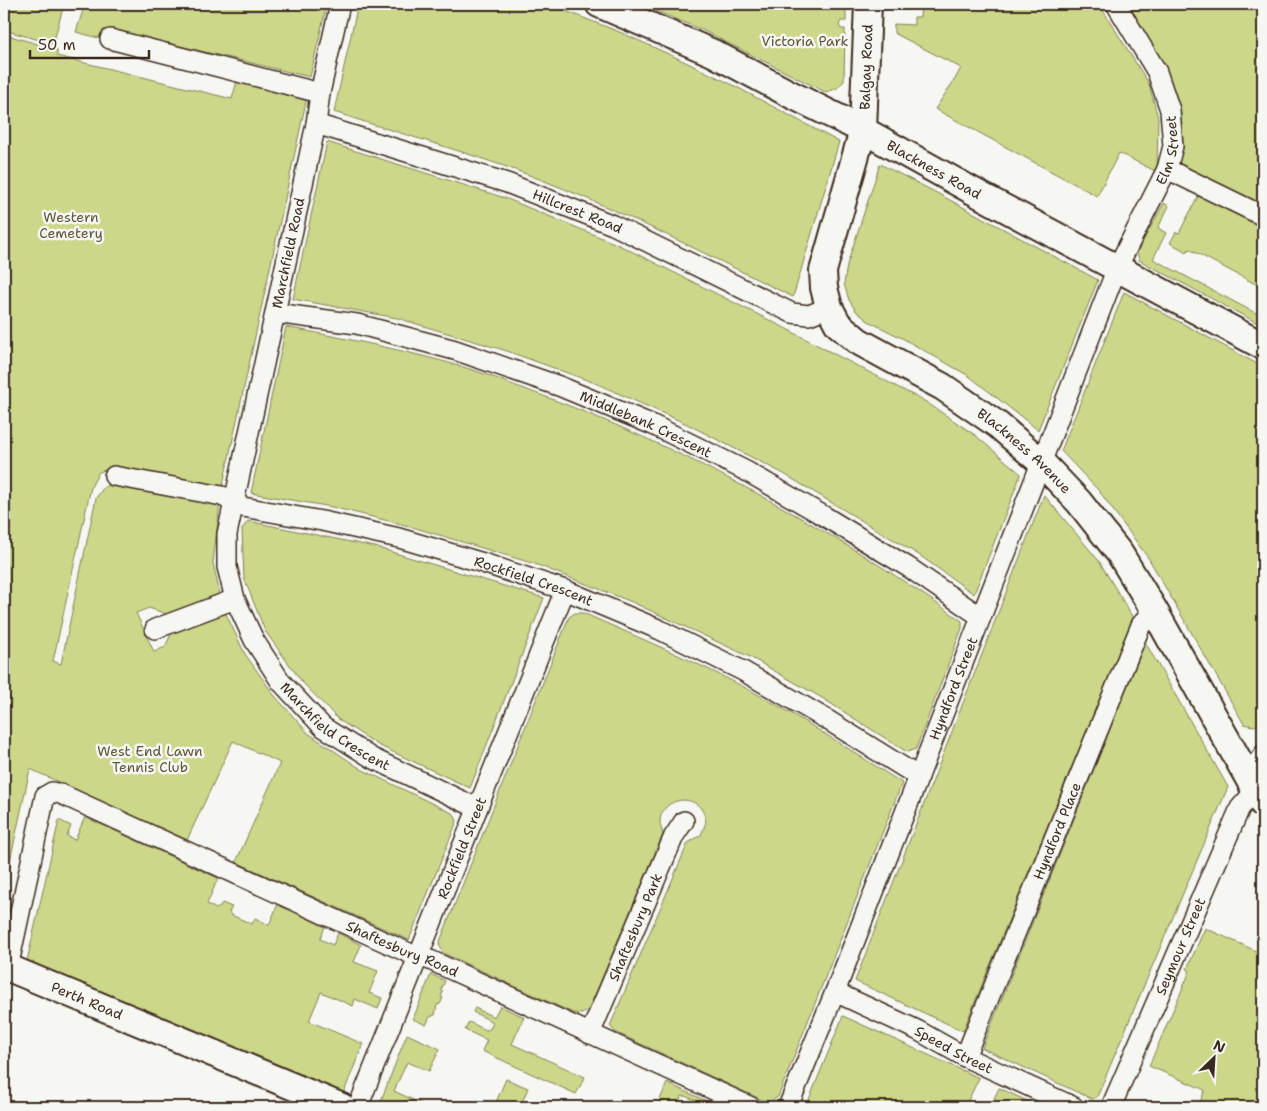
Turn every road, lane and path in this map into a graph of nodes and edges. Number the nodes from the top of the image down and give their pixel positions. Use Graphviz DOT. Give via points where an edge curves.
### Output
graph roads {
  1 [pos="340,4"];
  2 [pos="599,4"];
  3 [pos="868,4"];
  4 [pos="1116,4"];
  5 [pos="110,38"];
  6 [pos="320,93"];
  7 [pos="316,124"];
  8 [pos="863,130"];
  9 [pos="1167,169"];
  10 [pos="1263,216"];
  11 [pos="1117,268"];
  12 [pos="829,307"];
  13 [pos="275,313"];
  14 [pos="1263,346"];
  15 [pos="1041,462"];
  16 [pos="114,476"];
  17 [pos="234,502"];
  18 [pos="564,590"];
  19 [pos="235,599"];
  20 [pos="1154,610"];
  21 [pos="981,617"];
  22 [pos="156,629"];
  23 [pos="919,777"];
  24 [pos="1257,780"];
  25 [pos="477,808"];
  26 [pos="684,821"];
  27 [pos="419,956"];
  28 [pos="12,970"];
  29 [pos="835,992"];
  30 [pos="590,1034"];
  31 [pos="965,1057"];
  32 [pos="342,1107"];
  33 [pos="358,1107"];
  34 [pos="751,1107"];
  35 [pos="788,1107"];
  36 [pos="1074,1107"];
  37 [pos="1111,1107"];
  1 -- 6 [label="street, Marchfield Road"];
  2 -- 8 [label="street, Blackness Road" via="713,53"];
  3 -- 8 [label="street, Balgay Road"];
  4 -- 9 [label="street, Elm Street" via="1157,72 1170,110 1173,146"];
  5 -- 6 [label="street"];
  6 -- 7 [label="street, Marchfield Road"];
  7 -- 12 [label="street, Hillcrest Road" via="507,183 613,225 792,313 809,315"];
  7 -- 13 [label="street, Marchfield Road"];
  8 -- 11 [label="street, Blackness Road"];
  8 -- 12 [label="street, Blackness Avenue" via="823,271"];
  9 -- 10 [label="street"];
  9 -- 11 [label="street, Elm Street"];
  11 -- 14 [label="street, Blackness Road"];
  11 -- 15 [label="street, Hyndford Street"];
  12 -- 15 [label="street, Blackness Avenue" via="838,324 858,342 943,386 998,425"];
  13 -- 17 [label="street, Marchfield Road"];
  13 -- 21 [label="street, Middlebank Crescent" via="357,324 456,350 559,386 652,425 746,471 824,516 908,567"];
  15 -- 20 [label="street, Blackness Avenue" via="1079,502 1120,554"];
  15 -- 21 [label="street, Hyndford Street"];
  16 -- 17 [label="street, Rockfield Crescent" via="222,496"];
  17 -- 18 [label="street, Rockfield Crescent" via="399,538"];
  17 -- 19 [label="street, Marchfield Crescent" via="227,534 227,567"];
  18 -- 23 [label="street, Rockfield Crescent" via="658,629 742,670"];
  18 -- 25 [label="street, Rockfield Street"];
  19 -- 22 [label="street"];
  19 -- 25 [label="street, Marchfield Crescent" via="254,640 281,682 323,727 372,758"];
  20 -- 24 [label="street, Blackness Avenue"];
  20 -- 31 [label="street, Hyndford Place" via="1142,625"];
  21 -- 23 [label="street, Hyndford Street"];
  23 -- 29 [label="street, Hyndford Street"];
  24 -- 37 [label="street, Seymour Street" via="1240,808"];
  25 -- 27 [label="street, Rockfield Street"];
  26 -- 30 [label="street, Shaftesbury Park" via="674,836"];
  27 -- 28 [label="street, Shaftesbury Road" via="52,792 45,796"];
  27 -- 30 [label="street, Shaftesbury Road"];
  27 -- 33 [label="street, Rockfield Street"];
  28 -- 32 [label="street, Perth Road"];
  29 -- 31 [label="street, Speed Street" via="917,1030"];
  29 -- 35 [label="street, Hyndford Street"];
  30 -- 34 [label="street, Shaftesbury Road"];
  31 -- 36 [label="street, Speed Street"];
}
